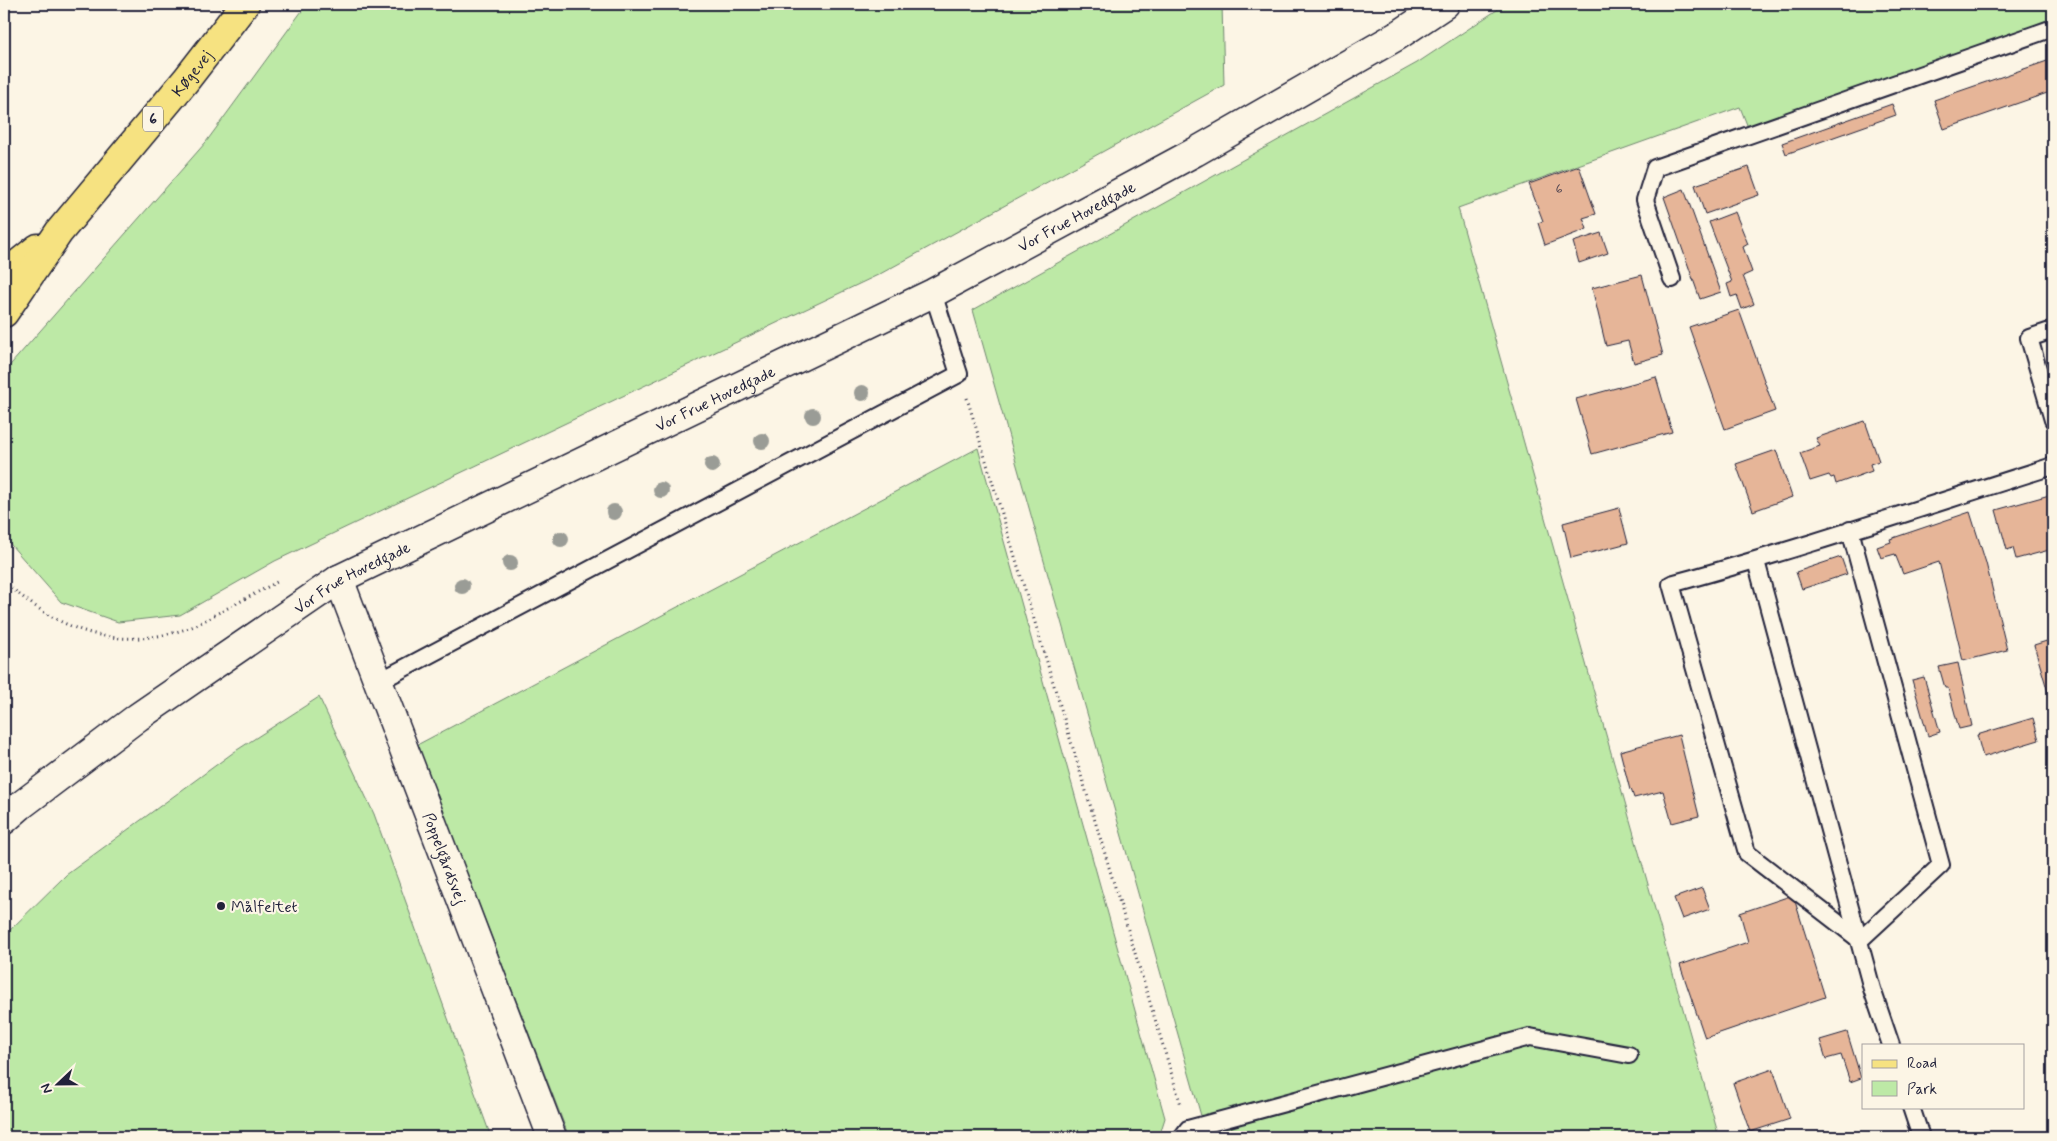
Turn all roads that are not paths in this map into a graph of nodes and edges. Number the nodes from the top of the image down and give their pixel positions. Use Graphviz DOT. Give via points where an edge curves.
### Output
graph roads {
  1 [pos="245,4"];
  2 [pos="1445,4"];
  3 [pos="2053,28"];
  4 [pos="59,232"];
  5 [pos="4,275"];
  6 [pos="1672,279"];
  7 [pos="933,293"];
  8 [pos="4,313"];
  9 [pos="2053,330"];
  10 [pos="2053,420"];
  11 [pos="2053,466"];
  12 [pos="1850,530"];
  13 [pos="1756,561"];
  14 [pos="339,579"];
  15 [pos="378,682"];
  16 [pos="4,820"];
  17 [pos="1860,940"];
  18 [pos="1891,1044"];
  19 [pos="1629,1055"];
  20 [pos="1911,1108"];
  21 [pos="1185,1133"];
  22 [pos="552,1137"];
  23 [pos="1921,1137"];
  1 -- 4 [label="main road, Køgevej / 6"];
  2 -- 7 [label="street, Vor Frue Hovedgade" via="1397,36 1195,152"];
  3 -- 6 [label="lane" via="1655,168 1645,200"];
  4 -- 5 [label="main road, Køgevej / 6"];
  4 -- 8 [label="main road, Køgevej / 6"];
  7 -- 14 [label="street, Vor Frue Hovedgade"];
  7 -- 15 [label="lane" via="959,374"];
  9 -- 10 [label="lane" via="2029,338"];
  11 -- 12 [label="lane"];
  12 -- 13 [label="lane"];
  12 -- 17 [label="lane" via="1941,865"];
  13 -- 17 [label="lane"];
  13 -- 17 [label="lane" via="1671,584 1747,853"];
  14 -- 15 [label="street, Poppelgårdsvej"];
  14 -- 16 [label="street, Vor Frue Hovedgade" via="138,717"];
  15 -- 22 [label="street, Poppelgårdsvej"];
  17 -- 18 [label="lane"];
  19 -- 21 [label="lane" via="1530,1037"];
  20 -- 23 [label="lane"];
}
